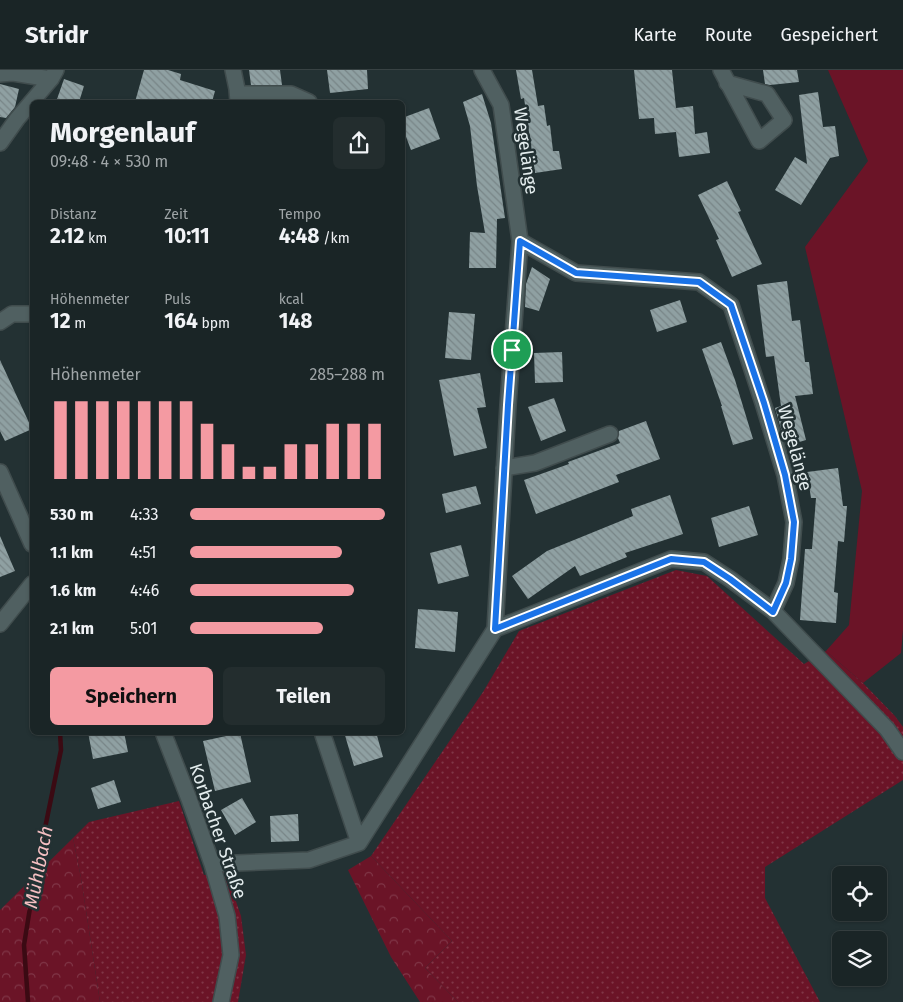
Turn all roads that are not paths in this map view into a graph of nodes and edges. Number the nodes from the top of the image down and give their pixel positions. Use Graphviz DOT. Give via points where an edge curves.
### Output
graph roads {
  1 [pos="233,70"];
  2 [pos="482,70"];
  3 [pos="0,74"];
  4 [pos="54,75"];
  5 [pos="238,99"];
  6 [pos="33,100"];
  7 [pos="304,100"];
  8 [pos="30,104"];
  9 [pos="0,142"];
  10 [pos="520,241"];
  11 [pos="30,314"];
  12 [pos="0,322"];
  13 [pos="610,434"];
  14 [pos="504,468"];
  15 [pos="0,472"];
  16 [pos="30,540"];
  17 [pos="30,586"];
  18 [pos="773,612"];
  19 [pos="0,624"];
  20 [pos="495,629"];
  21 [pos="163,735"];
  22 [pos="323,735"];
  23 [pos="903,752"];
  24 [pos="360,843"];
  25 [pos="212,864"];
  26 [pos="220,1002"];
  1 -- 5 [label="street"];
  2 -- 10 [label="street, Wegelänge" via="501,104"];
  3 -- 4 [label="street"];
  4 -- 6 [label="street"];
  5 -- 7 [label="street" via="245,94 291,94"];
  8 -- 9 [label="street"];
  10 -- 14 [label="street, Wegelänge"];
  10 -- 18 [label="street, Wegelänge" via="576,273 699,282 731,305 785,475 794,522 786,583"];
  11 -- 12 [label="street" via="12,314"];
  13 -- 14 [label="street" via="536,463"];
  14 -- 20 [label="street, Wegelänge"];
  15 -- 16 [label="street"];
  17 -- 19 [label="street"];
  18 -- 20 [label="street" via="704,562 671,559"];
  18 -- 23 [label="street" via="886,729"];
  20 -- 24 [label="street, Wegelänge"];
  21 -- 25 [label="street, Korbacher Straße"];
  22 -- 24 [label="street"];
  24 -- 25 [label="street" via="309,860"];
  25 -- 26 [label="street, Korbacher Straße" via="227,916 230,955"];
}
